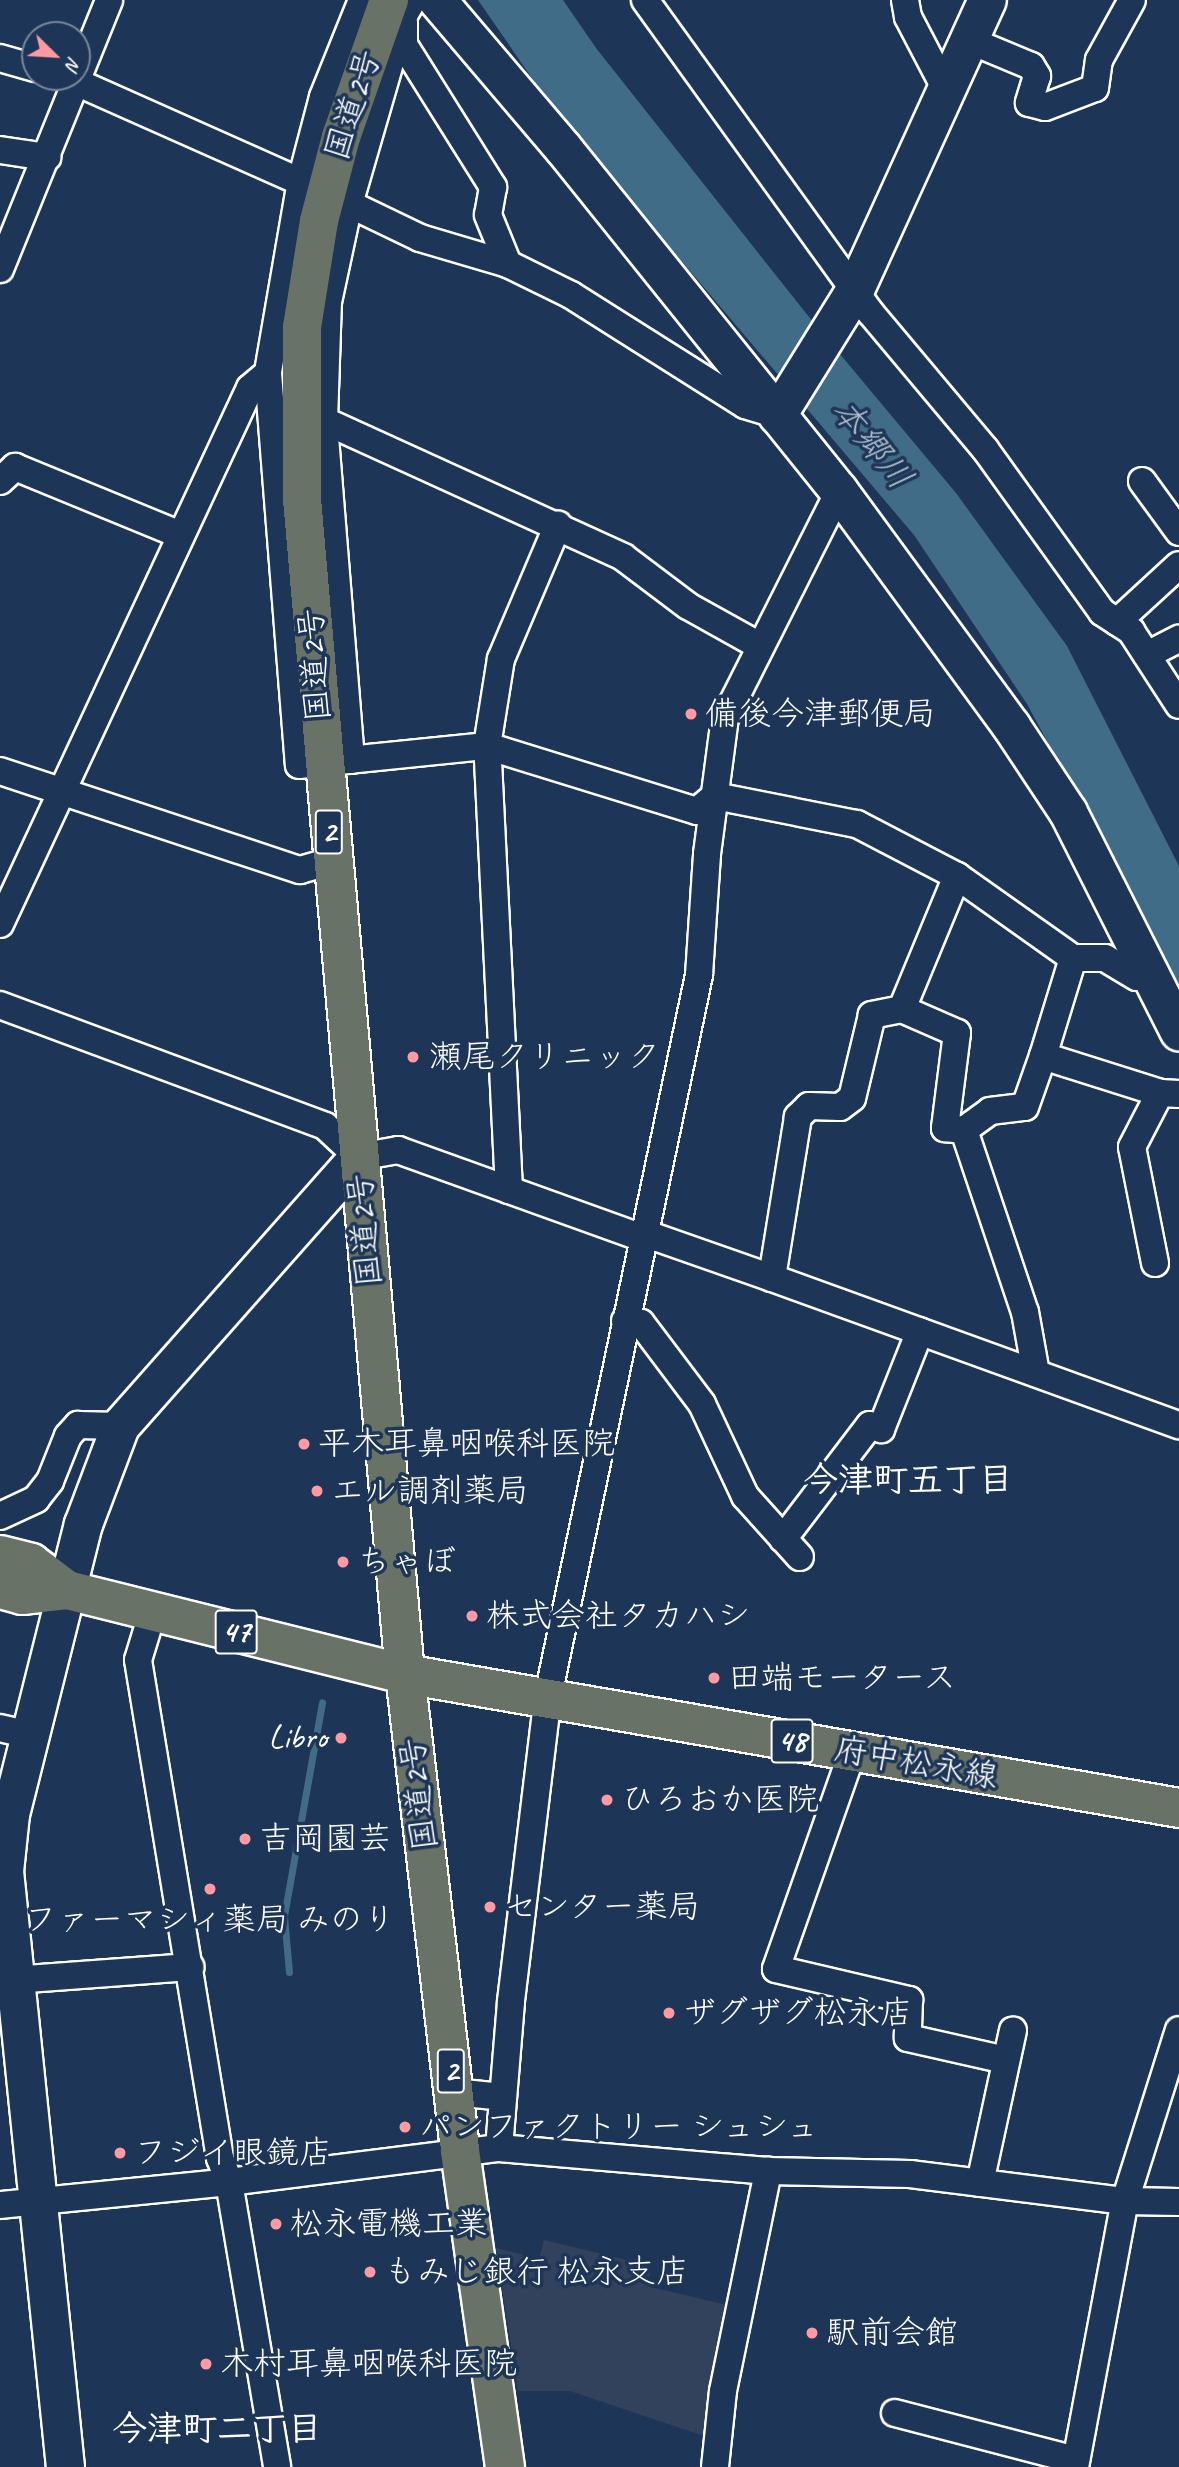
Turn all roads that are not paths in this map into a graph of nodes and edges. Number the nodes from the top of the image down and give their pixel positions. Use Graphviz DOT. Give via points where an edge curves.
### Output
graph roads {
  1 [pos="109,0"];
  2 [pos="362,0"];
  3 [pos="437,0"];
  4 [pos="645,0"];
  5 [pos="905,0"];
  6 [pos="987,0"];
  7 [pos="1132,0"];
  8 [pos="402,4"];
  9 [pos="91,38"];
  10 [pos="971,41"];
  11 [pos="0,58"];
  12 [pos="21,64"];
  13 [pos="949,86"];
  14 [pos="91,88"];
  15 [pos="68,91"];
  16 [pos="0,150"];
  17 [pos="47,157"];
  18 [pos="304,183"];
  19 [pos="344,202"];
  20 [pos="508,264"];
  21 [pos="0,269"];
  22 [pos="850,298"];
  23 [pos="267,390"];
  24 [pos="758,401"];
  25 [pos="319,419"];
  26 [pos="0,481"];
  27 [pos="1142,481"];
  28 [pos="839,491"];
  29 [pos="558,525"];
  30 [pos="1179,532"];
  31 [pos="181,535"];
  32 [pos="1179,565"];
  33 [pos="1117,622"];
  34 [pos="1179,639"];
  35 [pos="760,646"];
  36 [pos="1147,655"];
  37 [pos="1179,705"];
  38 [pos="487,746"];
  39 [pos="337,761"];
  40 [pos="0,771"];
  41 [pos="61,794"];
  42 [pos="715,796"];
  43 [pos="331,861"];
  44 [pos="957,876"];
  45 [pos="0,923"];
  46 [pos="1073,958"];
  47 [pos="1150,974"];
  48 [pos="0,1004"];
  49 [pos="902,1009"];
  50 [pos="1179,1032"];
  51 [pos="1043,1056"];
  52 [pos="1170,1093"];
  53 [pos="964,1130"];
  54 [pos="358,1157"];
  55 [pos="509,1190"];
  56 [pos="643,1238"];
  57 [pos="1155,1262"];
  58 [pos="772,1278"];
  59 [pos="625,1321"];
  60 [pos="920,1331"];
  61 [pos="1036,1373"];
  62 [pos="1179,1425"];
  63 [pos="120,1426"];
  64 [pos="0,1516"];
  65 [pos="0,1555"];
  66 [pos="0,1589"];
  67 [pos="67,1590"];
  68 [pos="153,1611"];
  69 [pos="405,1674"];
  70 [pos="548,1696"];
  71 [pos="15,1731"];
  72 [pos="852,1753"];
  73 [pos="1179,1808"];
  74 [pos="190,1967"];
  75 [pos="7,1980"];
  76 [pos="1179,2030"];
  77 [pos="1013,2031"];
  78 [pos="1006,2060"];
  79 [pos="454,2092"];
  80 [pos="502,2097"];
  81 [pos="499,2148"];
  82 [pos="460,2151"];
  83 [pos="768,2171"];
  84 [pos="229,2182"];
  85 [pos="980,2183"];
  86 [pos="1125,2201"];
  87 [pos="1179,2202"];
  88 [pos="39,2203"];
  89 [pos="0,2205"];
  90 [pos="895,2413"];
  91 [pos="1076,2464"];
  92 [pos="65,2467"];
  93 [pos="277,2467"];
  94 [pos="505,2467"];
  95 [pos="715,2467"];
  1 -- 9 [label="street"];
  2 -- 18 [label="street" via="323,97"];
  3 -- 24 [label="street"];
  4 -- 22 [label="street"];
  5 -- 13 [label="street" via="908,17 942,82"];
  6 -- 10 [label="street"];
  7 -- 10 [label="street" via="1099,60 1095,88 1045,107 1029,103 1037,76 1031,66"];
  8 -- 19 [label="street"];
  8 -- 20 [label="street" via="404,45 493,187 488,215"];
  8 -- 39 [label="main road, 国道2号 / 2" via="338,149 319,221 302,327 302,499"];
  10 -- 13 [label="street"];
  11 -- 12 [label="street"];
  13 -- 22 [label="street"];
  14 -- 18 [label="street"];
  15 -- 17 [label="street"];
  16 -- 17 [label="street"];
  17 -- 21 [label="street"];
  18 -- 23 [label="street"];
  19 -- 20 [label="street" via="420,238"];
  19 -- 25 [label="street" via="328,302"];
  20 -- 24 [label="street"];
  22 -- 24 [label="street"];
  22 -- 33 [label="street" via="985,449 1102,612"];
  23 -- 31 [label="street"];
  23 -- 39 [label="street" via="299,765"];
  24 -- 28 [label="street"];
  25 -- 29 [label="street"];
  25 -- 39 [label="street"];
  26 -- 31 [label="street" via="15,467"];
  27 -- 30 [label="street"];
  28 -- 35 [label="street"];
  28 -- 47 [label="street" via="1011,726 1068,812"];
  29 -- 35 [label="street" via="624,557 688,606"];
  29 -- 38 [label="street" via="500,659"];
  31 -- 41 [label="street"];
  32 -- 33 [label="street"];
  33 -- 36 [label="street" via="1131,631"];
  34 -- 36 [label="street"];
  35 -- 42 [label="street" via="725,718"];
  36 -- 37 [label="street"];
  38 -- 39 [label="street"];
  38 -- 42 [label="street" via="697,811"];
  38 -- 55 [label="street"];
  39 -- 43 [label="main road, 国道2号 / 2"];
  40 -- 41 [label="street"];
  41 -- 43 [label="street" via="300,870"];
  41 -- 45 [label="street"];
  42 -- 44 [label="street" via="857,824"];
  42 -- 56 [label="street" via="699,975"];
  43 -- 54 [label="main road, 国道2号 / 2"];
  44 -- 46 [label="street"];
  44 -- 49 [label="street"];
  46 -- 47 [label="street" via="1105,958 1138,977"];
  46 -- 51 [label="street"];
  47 -- 50 [label="street"];
  48 -- 54 [label="street" via="325,1126"];
  49 -- 53 [label="street" via="957,1033 945,1128"];
  49 -- 58 [label="street" via="872,1015 852,1098 840,1107 809,1106 798,1116"];
  51 -- 52 [label="street"];
  51 -- 53 [label="street" via="1024,1107 990,1111"];
  52 -- 57 [label="street" via="1132,1147"];
  53 -- 61 [label="street" via="1025,1312"];
  54 -- 55 [label="street" via="398,1150"];
  54 -- 63 [label="street"];
  54 -- 69 [label="main road, 国道2号 / 2"];
  55 -- 56 [label="street"];
  56 -- 58 [label="street" via="654,1237"];
  56 -- 59 [label="street"];
  58 -- 60 [label="street"];
  59 -- 60 [label="street" via="641,1323 702,1404 745,1496 792,1548 870,1424 881,1429"];
  59 -- 70 [label="street"];
  60 -- 61 [label="street"];
  61 -- 62 [label="street"];
  63 -- 64 [label="street" via="78,1424 36,1499"];
  63 -- 67 [label="street" via="83,1524"];
  65 -- 67 [label="main road, 47" via="31,1563"];
  66 -- 67 [label="main road, 47" via="22,1595"];
  67 -- 68 [label="main road, 47"];
  67 -- 71 [label="street"];
  68 -- 69 [label="main road, 47"];
  68 -- 74 [label="street" via="138,1660"];
  69 -- 70 [label="main road, 府中松永線 / 48"];
  69 -- 79 [label="main road, 国道2号 / 2"];
  70 -- 72 [label="main road, 府中松永線 / 48"];
  70 -- 80 [label="street"];
  71 -- 75 [label="street" via="4,1871"];
  72 -- 73 [label="main road, 府中松永線 / 48"];
  72 -- 78 [label="street" via="776,1969 909,2000 908,2038"];
  74 -- 75 [label="street"];
  74 -- 84 [label="street" via="220,2158"];
  75 -- 88 [label="street"];
  76 -- 86 [label="street"];
  77 -- 78 [label="street"];
  78 -- 85 [label="street"];
  79 -- 80 [label="street"];
  79 -- 82 [label="main road, 国道2号 / 2"];
  80 -- 81 [label="street"];
  81 -- 82 [label="street"];
  81 -- 83 [label="street"];
  82 -- 84 [label="street"];
  82 -- 94 [label="main road, 国道2号 / 2"];
  83 -- 85 [label="street" via="910,2175"];
  83 -- 95 [label="street" via="723,2391"];
  84 -- 88 [label="street"];
  84 -- 93 [label="street"];
  85 -- 86 [label="street"];
  86 -- 87 [label="street"];
  86 -- 91 [label="street"];
  88 -- 89 [label="street"];
  88 -- 92 [label="street"];
  90 -- 91 [label="street"];
}
